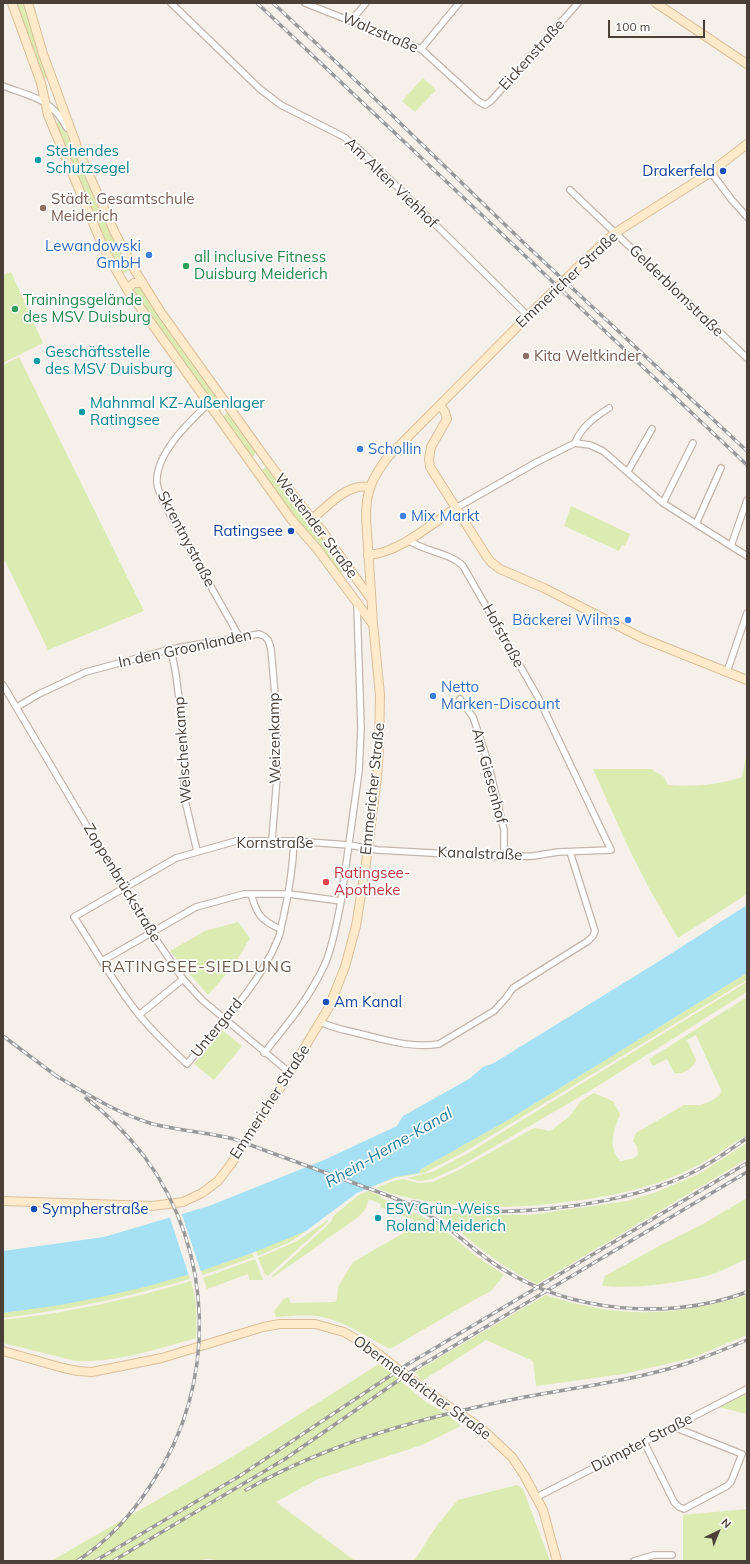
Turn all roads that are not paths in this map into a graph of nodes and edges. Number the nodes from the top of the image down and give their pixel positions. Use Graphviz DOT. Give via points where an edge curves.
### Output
graph roads {
  1 [pos="12,3"];
  2 [pos="28,3"];
  3 [pos="171,3"];
  4 [pos="305,3"];
  5 [pos="366,3"];
  6 [pos="459,3"];
  7 [pos="578,3"];
  8 [pos="656,3"];
  9 [pos="351,21"];
  10 [pos="421,49"];
  11 [pos="747,64"];
  12 [pos="3,86"];
  13 [pos="43,91"];
  14 [pos="36,96"];
  15 [pos="45,103"];
  16 [pos="485,105"];
  17 [pos="747,144"];
  18 [pos="80,152"];
  19 [pos="711,172"];
  20 [pos="570,190"];
  21 [pos="747,217"];
  22 [pos="616,233"];
  23 [pos="142,284"];
  24 [pos="127,289"];
  25 [pos="528,316"];
  26 [pos="747,358"];
  27 [pos="209,403"];
  28 [pos="440,405"];
  29 [pos="609,408"];
  30 [pos="652,429"];
  31 [pos="575,443"];
  32 [pos="693,443"];
  33 [pos="261,452"];
  34 [pos="248,459"];
  35 [pos="721,468"];
  36 [pos="628,471"];
  37 [pos="369,487"];
  38 [pos="747,500"];
  39 [pos="662,503"];
  40 [pos="456,508"];
  41 [pos="312,519"];
  42 [pos="696,524"];
  43 [pos="408,540"];
  44 [pos="731,546"];
  45 [pos="368,555"];
  46 [pos="747,556"];
  47 [pos="371,600"];
  48 [pos="357,602"];
  49 [pos="747,613"];
  50 [pos="371,618"];
  51 [pos="358,621"];
  52 [pos="266,636"];
  53 [pos="240,638"];
  54 [pos="171,649"];
  55 [pos="726,672"];
  56 [pos="747,680"];
  57 [pos="3,685"];
  58 [pos="460,699"];
  59 [pos="17,708"];
  60 [pos="272,840"];
  61 [pos="294,841"];
  62 [pos="349,845"];
  63 [pos="367,848"];
  64 [pos="611,850"];
  65 [pos="196,851"];
  66 [pos="570,852"];
  67 [pos="504,857"];
  68 [pos="124,887"];
  69 [pos="251,894"];
  70 [pos="289,894"];
  71 [pos="341,901"];
  72 [pos="74,917"];
  73 [pos="280,929"];
  74 [pos="152,932"];
  75 [pos="102,961"];
  76 [pos="183,979"];
  77 [pos="139,1015"];
  78 [pos="225,1019"];
  79 [pos="321,1022"];
  80 [pos="264,1053"];
  81 [pos="289,1072"];
  82 [pos="3,1201"];
  83 [pos="3,1352"];
  84 [pos="3,1357"];
  85 [pos="30,1359"];
  86 [pos="747,1388"];
  87 [pos="674,1427"];
  88 [pos="644,1442"];
  89 [pos="537,1497"];
  90 [pos="672,1555"];
  91 [pos="557,1561"];
  92 [pos="634,1561"];
  1 -- 13 [label="main road, Westender Straße"];
  2 -- 18 [label="main road, Westender Straße" via="43,54"];
  3 -- 25 [label="street, Am Alten Viehhof" via="260,89 282,105 344,137 360,150"];
  4 -- 9 [label="street, Walzstraße"];
  5 -- 9 [label="street"];
  6 -- 10 [label="street"];
  7 -- 16 [label="street, Eickenstraße"];
  8 -- 11 [label="main road"];
  9 -- 10 [label="street, Walzstraße"];
  10 -- 16 [label="street, Walzstraße"];
  12 -- 14 [label="street"];
  13 -- 14 [label="street"];
  13 -- 15 [label="main road, Westender Straße"];
  14 -- 15 [label="street"];
  15 -- 18 [label="street" via="58,114"];
  15 -- 24 [label="main road, Westender Straße" via="91,220"];
  17 -- 19 [label="main road, Emmericher Straße"];
  18 -- 23 [label="main road, Westender Straße" via="120,243"];
  19 -- 21 [label="street" via="730,199"];
  19 -- 22 [label="main road, Emmericher Straße"];
  20 -- 22 [label="street, Gelderblomstraße"];
  22 -- 25 [label="main road, Emmericher Straße"];
  22 -- 26 [label="street, Gelderblomstraße"];
  23 -- 24 [label="main road" via="134,283"];
  23 -- 33 [label="main road, Westender Straße"];
  24 -- 27 [label="main road, Westender Straße"];
  25 -- 28 [label="main road, Emmericher Straße"];
  27 -- 34 [label="main road, Westender Straße"];
  27 -- 53 [label="street, Skrentnystraße" via="185,428 162,459 157,476 158,488 166,509"];
  28 -- 37 [label="main road, Emmericher Straße" via="388,457"];
  28 -- 40 [label="main road" via="447,419 431,447 430,467"];
  29 -- 31 [label="street" via="595,417 579,433"];
  30 -- 36 [label="street"];
  31 -- 36 [label="street" via="590,445 603,451"];
  31 -- 40 [label="street"];
  32 -- 39 [label="street"];
  33 -- 34 [label="main road" via="257,459"];
  33 -- 41 [label="main road, Westender Straße"];
  34 -- 48 [label="main road, Westender Straße" via="290,519 318,550"];
  35 -- 42 [label="street"];
  36 -- 39 [label="street"];
  37 -- 41 [label="main road" via="361,485 347,491"];
  37 -- 45 [label="main road, Emmericher Straße" via="366,511"];
  38 -- 44 [label="street"];
  39 -- 42 [label="street"];
  40 -- 43 [label="main road"];
  40 -- 55 [label="main road" via="487,557 500,569 544,588 642,638"];
  41 -- 47 [label="main road, Westender Straße"];
  42 -- 44 [label="street"];
  43 -- 45 [label="main road" via="380,554"];
  43 -- 64 [label="street, Hofstraße" via="417,546 458,560 464,566 539,699"];
  44 -- 46 [label="street"];
  45 -- 47 [label="main road, Emmericher Straße"];
  47 -- 48 [label="main road" via="363,604"];
  47 -- 50 [label="main road, Emmericher Straße"];
  48 -- 50 [label="main road, Westender Straße"];
  48 -- 51 [label="street, Emmericher Straße"];
  49 -- 55 [label="street"];
  50 -- 51 [label="street" via="362,618"];
  50 -- 63 [label="main road, Emmericher Straße" via="378,670 380,720 377,778"];
  51 -- 62 [label="street, Emmericher Straße" via="360,756"];
  52 -- 53 [label="street, In den Groonlanden" via="259,634"];
  52 -- 60 [label="street, Weizenkamp" via="271,649 277,717 277,777"];
  53 -- 54 [label="street, In den Groonlanden"];
  54 -- 59 [label="street, In den Groonlanden" via="86,672"];
  54 -- 65 [label="street, Welschenkamp" via="184,737 184,796"];
  55 -- 56 [label="main road"];
  57 -- 59 [label="street, Zoppenbrückstraße"];
  58 -- 67 [label="street, Am Giesenhof" via="473,717 488,762 504,830"];
  59 -- 68 [label="street, Zoppenbrückstraße"];
  60 -- 61 [label="street, Kornstraße"];
  60 -- 65 [label="street, Kornstraße" via="236,841"];
  61 -- 62 [label="street, Kornstraße"];
  61 -- 70 [label="street, Untergard"];
  62 -- 63 [label="street, Kanalstraße"];
  62 -- 71 [label="street, Emmericher Straße"];
  63 -- 67 [label="street, Kanalstraße"];
  63 -- 79 [label="main road, Emmericher Straße" via="356,926 345,967"];
  64 -- 66 [label="street, Kanalstraße"];
  65 -- 68 [label="street, Kornstraße" via="176,858"];
  66 -- 67 [label="street, Kanalstraße"];
  66 -- 79 [label="street" via="595,931 593,936 512,988 494,1011 440,1044 429,1046 394,1042"];
  68 -- 72 [label="street, Kornstraße"];
  68 -- 74 [label="street, Zoppenbrückstraße"];
  69 -- 70 [label="street"];
  69 -- 73 [label="street" via="259,916"];
  69 -- 74 [label="street" via="196,907"];
  70 -- 71 [label="street"];
  70 -- 73 [label="street, Untergard"];
  71 -- 80 [label="street, Emmericher Straße" via="325,963 307,998"];
  72 -- 75 [label="street, Untergard"];
  73 -- 78 [label="street, Untergard" via="274,948 257,979"];
  74 -- 75 [label="street"];
  74 -- 76 [label="street, Zoppenbrückstraße"];
  75 -- 77 [label="street, Untergard"];
  76 -- 77 [label="street"];
  76 -- 78 [label="street, Zoppenbrückstraße" via="202,1000"];
  77 -- 78 [label="street, Untergard" via="187,1064"];
  78 -- 80 [label="street, Zoppenbrückstraße"];
  79 -- 81 [label="main road, Emmericher Straße"];
  80 -- 81 [label="street, Zoppenbrückstraße"];
  81 -- 82 [label="main road, Emmericher Straße" via="224,1174 212,1187 193,1199 152,1206"];
  83 -- 85 [label="main road, Obermeidericher Straße"];
  84 -- 85 [label="main road, Obermeidericher Straße"];
  85 -- 89 [label="main road, Obermeidericher Straße" via="63,1368 92,1372 162,1358 263,1327 302,1323 330,1327 368,1346 486,1433 512,1458"];
  86 -- 87 [label="street, Dümpter Straße"];
  87 -- 88 [label="street, Dümpter Straße"];
  87 -- 88 [label="street" via="742,1454 728,1486 684,1508 678,1507"];
  88 -- 89 [label="street, Dümpter Straße"];
  89 -- 91 [label="main road, Obermeidericher Straße"];
  90 -- 92 [label="street" via="654,1555"];
}
